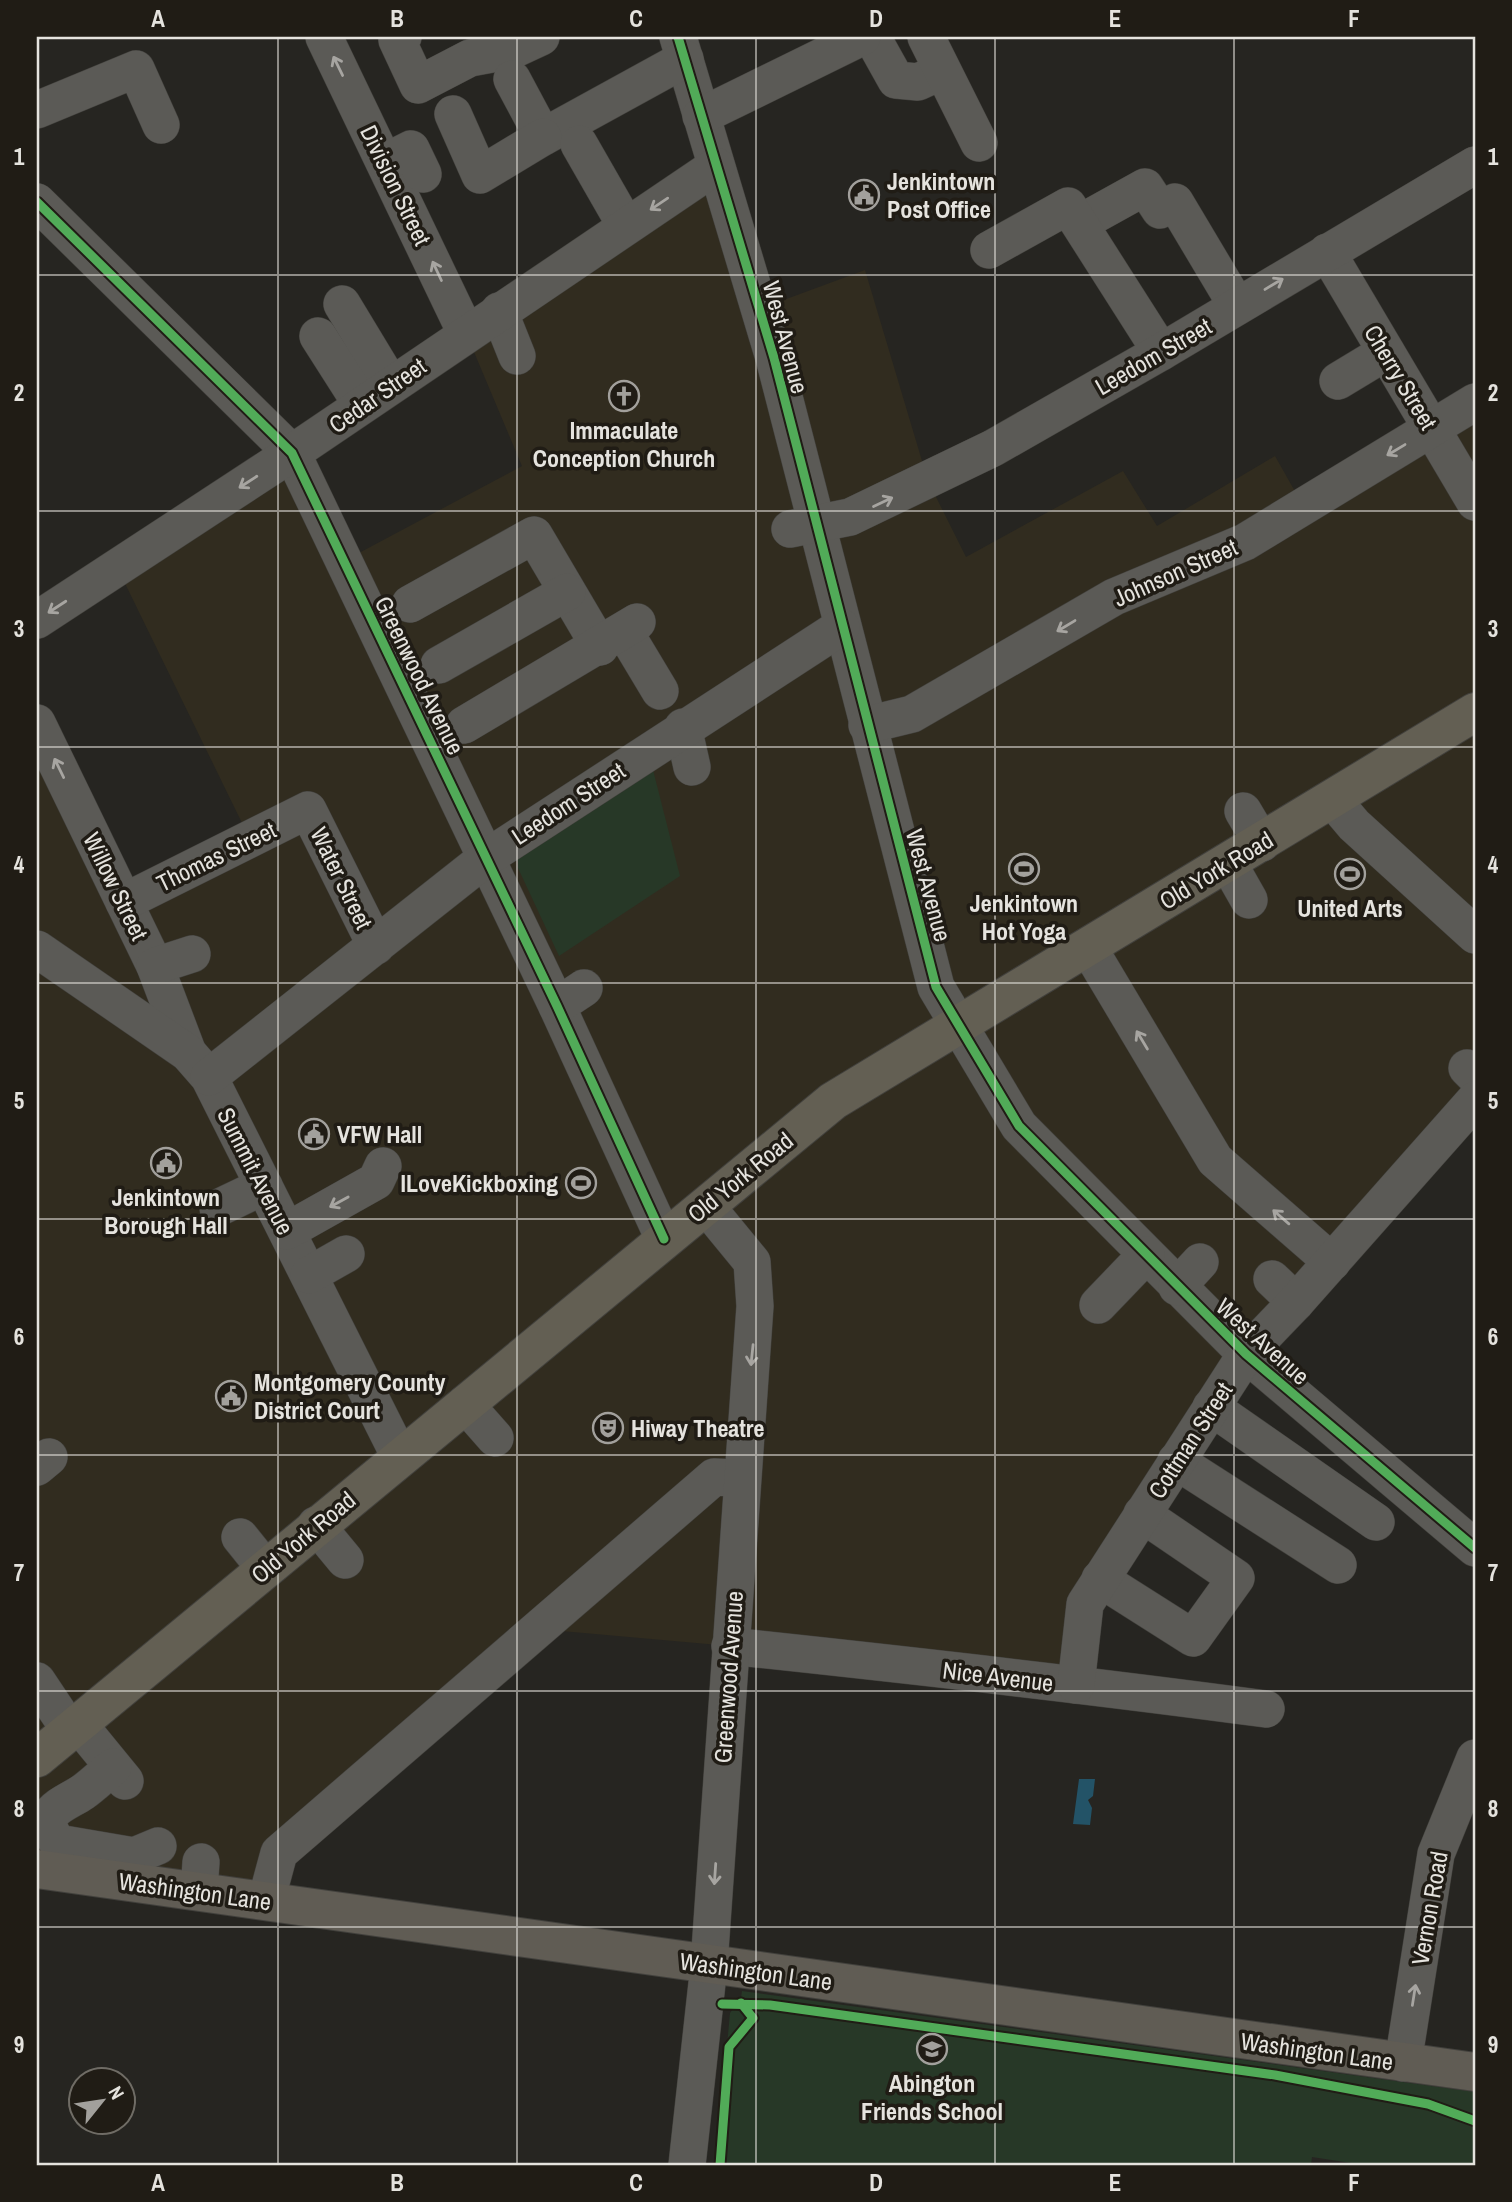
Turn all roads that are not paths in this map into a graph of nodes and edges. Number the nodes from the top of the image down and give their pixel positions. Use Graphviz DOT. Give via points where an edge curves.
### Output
graph roads {
  1 [pos="324,37"];
  2 [pos="403,37"];
  3 [pos="541,37"];
  4 [pos="862,37"];
  5 [pos="872,37"];
  6 [pos="926,37"];
  7 [pos="681,48"];
  8 [pos="457,49"];
  9 [pos="942,71"];
  10 [pos="512,79"];
  11 [pos="37,110"];
  12 [pos="453,114"];
  13 [pos="701,116"];
  14 [pos="161,125"];
  15 [pos="543,137"];
  16 [pos="979,143"];
  17 [pos="579,144"];
  18 [pos="385,162"];
  19 [pos="1475,165"];
  20 [pos="716,166"];
  21 [pos="423,174"];
  22 [pos="37,202"];
  23 [pos="1074,215"];
  24 [pos="626,226"];
  25 [pos="989,250"];
  26 [pos="1326,252"];
  27 [pos="342,304"];
  28 [pos="1237,306"];
  29 [pos="499,311"];
  30 [pos="466,333"];
  31 [pos="318,336"];
  32 [pos="1161,352"];
  33 [pos="1386,352"];
  34 [pos="517,355"];
  35 [pos="1338,381"];
  36 [pos="377,395"];
  37 [pos="1475,402"];
  38 [pos="1432,428"];
  39 [pos="292,453"];
  40 [pos="1475,502"];
  41 [pos="804,527"];
  42 [pos="567,592"];
  43 [pos="410,604"];
  44 [pos="37,620"];
  45 [pos="841,627"];
  46 [pos="620,633"];
  47 [pos="439,665"];
  48 [pos="660,691"];
  49 [pos="1475,712"];
  50 [pos="37,723"];
  51 [pos="464,725"];
  52 [pos="867,725"];
  53 [pos="683,727"];
  54 [pos="692,767"];
  55 [pos="1332,800"];
  56 [pos="308,810"];
  57 [pos="1242,811"];
  58 [pos="1262,843"];
  59 [pos="486,858"];
  60 [pos="1228,863"];
  61 [pos="1249,900"];
  62 [pos="124,902"];
  63 [pos="1475,935"];
  64 [pos="1088,947"];
  65 [pos="37,948"];
  66 [pos="192,954"];
  67 [pos="371,964"];
  68 [pos="155,966"];
  69 [pos="958,1025"];
  70 [pos="199,1065"];
  71 [pos="1472,1081"];
  72 [pos="383,1166"];
  73 [pos="264,1185"];
  74 [pos="706,1206"];
  75 [pos="218,1208"];
  76 [pos="287,1231"];
  77 [pos="664,1239"];
  78 [pos="346,1254"];
  79 [pos="1146,1255"];
  80 [pos="1332,1262"];
  81 [pos="309,1275"];
  82 [pos="1098,1305"];
  83 [pos="1245,1354"];
  84 [pos="465,1404"];
  85 [pos="1211,1408"];
  86 [pos="495,1438"];
  87 [pos="400,1457"];
  88 [pos="1177,1461"];
  89 [pos="742,1478"];
  90 [pos="1142,1514"];
  91 [pos="1376,1522"];
  92 [pos="316,1525"];
  93 [pos="240,1537"];
  94 [pos="1475,1548"];
  95 [pos="345,1560"];
  96 [pos="1338,1565"];
  97 [pos="265,1568"];
  98 [pos="1100,1579"];
  99 [pos="730,1646"];
  100 [pos="37,1681"];
  101 [pos="1076,1685"];
  102 [pos="1266,1709"];
  103 [pos="76,1728"];
  104 [pos="37,1758"];
  105 [pos="1475,1758"];
  106 [pos="158,1846"];
  107 [pos="37,1869"];
  108 [pos="266,1901"];
  109 [pos="709,1965"];
  110 [pos="1403,2063"];
  111 [pos="1475,2072"];
  112 [pos="687,2165"];
  18 -- 1 [label="street, Division Street, one-way"];
  2 -- 8 [label="street" via="397,40 418,85"];
  3 -- 8 [label="street" via="513,50"];
  4 -- 13 [label="street"];
  5 -- 9 [label="street" via="896,80 918,82"];
  6 -- 9 [label="street"];
  7 -- 13 [label="street, West Avenue"];
  7 -- 15 [label="street"];
  9 -- 16 [label="street"];
  10 -- 15 [label="street"];
  11 -- 14 [label="street" via="136,69"];
  12 -- 15 [label="street" via="480,175"];
  13 -- 20 [label="street, West Avenue"];
  17 -- 24 [label="street"];
  18 -- 21 [label="street" via="411,149"];
  30 -- 18 [label="street, Division Street, one-way"];
  19 -- 26 [label="street, Leedom Street"];
  20 -- 24 [label="street, Cedar Street, one-way"];
  20 -- 41 [label="street, West Avenue" via="774,358"];
  22 -- 39 [label="street, Greenwood Avenue"];
  23 -- 25 [label="street"];
  23 -- 28 [label="street" via="1145,187 1160,210 1175,202"];
  23 -- 32 [label="street"];
  24 -- 29 [label="street, Cedar Street"];
  28 -- 26 [label="street, Leedom Street, one-way"];
  26 -- 33 [label="street, Cherry Street"];
  27 -- 36 [label="street"];
  28 -- 32 [label="street, Leedom Street"];
  29 -- 30 [label="street, Cedar Street"];
  29 -- 34 [label="street"];
  30 -- 36 [label="street, Cedar Street"];
  31 -- 36 [label="street"];
  41 -- 32 [label="street, Leedom Street, one-way" via="933,490 993,448"];
  33 -- 35 [label="street"];
  33 -- 38 [label="street, Cherry Street"];
  36 -- 39 [label="street, Cedar Street"];
  37 -- 38 [label="street, Johnson Street"];
  38 -- 40 [label="street, Cherry Street"];
  38 -- 52 [label="street, Johnson Street, one-way" via="1335,474 1309,516 1250,551 1119,606 1017,641 912,714"];
  39 -- 44 [label="street, Cedar Street, one-way"];
  39 -- 59 [label="street, Greenwood Avenue"];
  41 -- 45 [label="street, West Avenue"];
  42 -- 43 [label="street" via="534,535"];
  42 -- 46 [label="street"];
  42 -- 47 [label="street"];
  45 -- 52 [label="street, West Avenue"];
  45 -- 53 [label="street, Leedom Street"];
  46 -- 48 [label="street"];
  46 -- 51 [label="street"];
  49 -- 55 [label="highway, Old York Road"];
  62 -- 50 [label="street, Willow Street, one-way" via="72,825"];
  52 -- 69 [label="street, West Avenue" via="936,987"];
  53 -- 54 [label="street"];
  53 -- 59 [label="street, Leedom Street"];
  55 -- 58 [label="highway, Old York Road"];
  55 -- 63 [label="street"];
  56 -- 62 [label="street, Thomas Street" via="255,819"];
  56 -- 67 [label="street, Water Street"];
  57 -- 58 [label="street"];
  58 -- 60 [label="highway, Old York Road"];
  59 -- 67 [label="street, Leedom Street"];
  59 -- 77 [label="street, Greenwood Avenue"];
  60 -- 61 [label="street"];
  60 -- 64 [label="highway, Old York Road"];
  62 -- 68 [label="street, Willow Street"];
  64 -- 69 [label="highway, Old York Road"];
  80 -- 64 [label="street, one-way" via="1215,1160"];
  65 -- 70 [label="street, Summit Avenue"];
  66 -- 68 [label="street"];
  67 -- 70 [label="street, Leedom Street" via="309,1015"];
  68 -- 70 [label="street, Willow Street"];
  69 -- 74 [label="highway, Old York Road" via="833,1101"];
  69 -- 79 [label="street, West Avenue" via="1019,1126"];
  70 -- 73 [label="street, Summit Avenue"];
  71 -- 80 [label="street, Cottman Street"];
  72 -- 76 [label="street, one-way" via="376,1181"];
  73 -- 75 [label="street"];
  73 -- 76 [label="street, Summit Avenue"];
  74 -- 77 [label="highway, Old York Road"];
  74 -- 89 [label="street, Greenwood Avenue, one-way" via="752,1262 765,1306"];
  76 -- 81 [label="street, Summit Avenue"];
  77 -- 84 [label="highway, Old York Road"];
  78 -- 81 [label="street"];
  79 -- 82 [label="street"];
  79 -- 83 [label="street, West Avenue" via="1189,1275"];
  80 -- 83 [label="street, Cottman Street" via="1284,1291"];
  81 -- 87 [label="street, Summit Avenue"];
  83 -- 85 [label="street, Cottman Street"];
  83 -- 94 [label="street, West Avenue"];
  84 -- 86 [label="street"];
  84 -- 87 [label="highway, Old York Road"];
  85 -- 88 [label="street, Cottman Street"];
  85 -- 91 [label="street"];
  87 -- 92 [label="highway, Old York Road"];
  88 -- 90 [label="street, Cottman Street"];
  88 -- 96 [label="street"];
  89 -- 99 [label="street, Greenwood Avenue" via="745,1588"];
  89 -- 108 [label="street" via="714,1477 454,1697 279,1853"];
  90 -- 98 [label="street, Cottman Street"];
  90 -- 98 [label="street" via="1236,1578 1193,1639"];
  92 -- 95 [label="street"];
  92 -- 97 [label="highway, Old York Road"];
  93 -- 97 [label="street"];
  97 -- 103 [label="highway, Old York Road"];
  98 -- 101 [label="street, Cottman Street" via="1084,1604"];
  99 -- 101 [label="street, Nice Avenue" via="917,1655 1008,1679"];
  99 -- 109 [label="street, Greenwood Avenue, one-way"];
  100 -- 103 [label="street"];
  101 -- 102 [label="street, Nice Avenue"];
  103 -- 104 [label="highway, Old York Road"];
  103 -- 106 [label="street" via="119,1774 54,1809 50,1832 58,1843 134,1856"];
  110 -- 105 [label="street, Vernon Road, one-way" via="1436,1854"];
  107 -- 108 [label="main road, Washington Lane" via="200,1877"];
  108 -- 109 [label="main road, Washington Lane"];
  109 -- 110 [label="main road, Washington Lane"];
  109 -- 112 [label="street, Greenwood Avenue"];
  110 -- 111 [label="main road, Washington Lane"];
}
